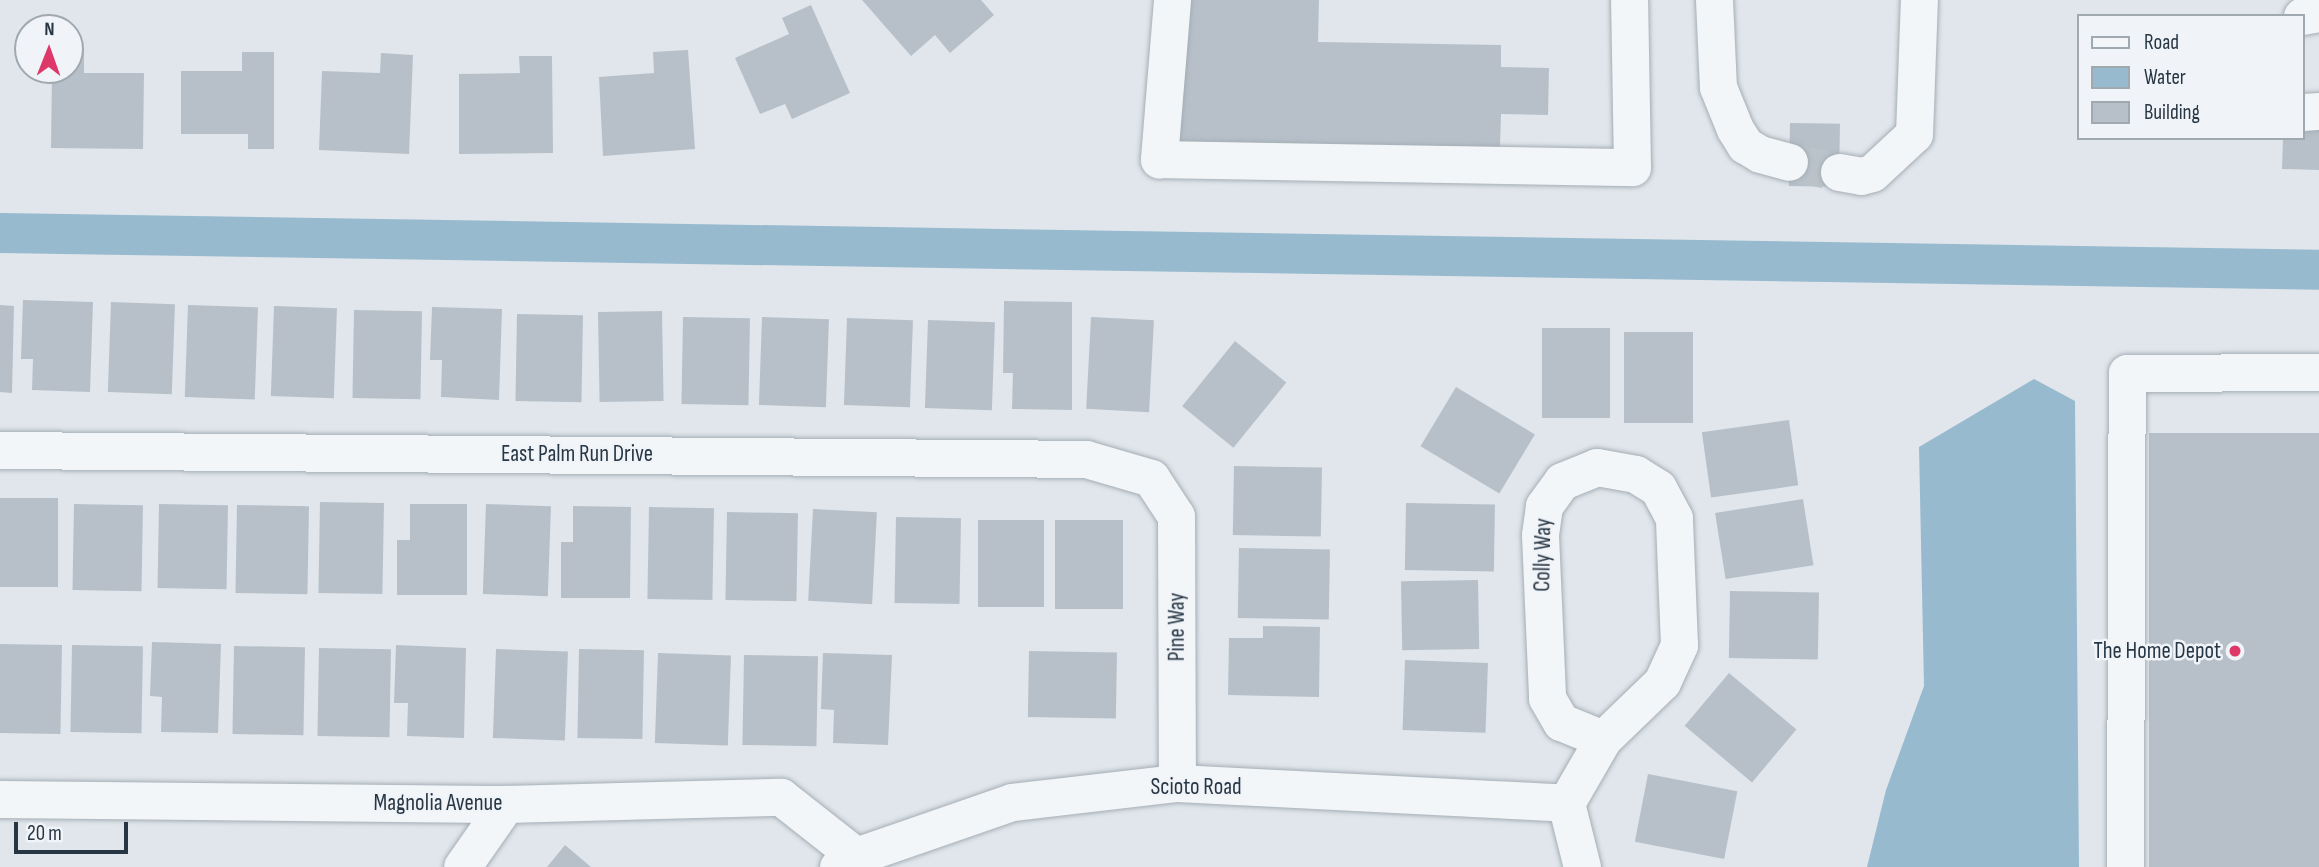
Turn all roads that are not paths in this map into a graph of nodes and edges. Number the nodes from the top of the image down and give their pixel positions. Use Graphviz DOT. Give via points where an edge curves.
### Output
graph roads {
  1 [pos="1172,0"];
  2 [pos="1629,0"];
  3 [pos="1713,0"];
  4 [pos="1732,0"];
  5 [pos="1919,0"];
  6 [pos="1789,162"];
  7 [pos="1839,172"];
  8 [pos="2319,372"];
  9 [pos="0,450"];
  10 [pos="1151,478"];
  11 [pos="1603,739"];
  12 [pos="1177,783"];
  13 [pos="0,799"];
  14 [pos="1566,803"];
  15 [pos="506,804"];
  16 [pos="847,862"];
  17 [pos="462,867"];
  18 [pos="1582,867"];
  19 [pos="2125,867"];
  1 -- 2 [label="street" via="1159,159 1632,167"];
  3 -- 4 [label="street"];
  3 -- 6 [label="street" via="1718,87 1735,129 1745,145"];
  5 -- 7 [label="street" via="1914,134 1872,173"];
  8 -- 19 [label="street" via="2127,373"];
  9 -- 10 [label="street, East Palm Run Drive" via="1086,458"];
  10 -- 12 [label="street, Pine Way" via="1176,516"];
  11 -- 11 [label="street, Colly Way" via="1662,682 1679,645 1674,518 1658,488 1636,474 1597,467 1562,481 1544,506 1540,535 1547,698 1561,722"];
  11 -- 14 [label="street, Colly Way"];
  12 -- 14 [label="street, Scioto Road"];
  12 -- 16 [label="street, Scioto Road" via="1013,802"];
  13 -- 15 [label="street, Magnolia Avenue"];
  14 -- 18 [label="street"];
  15 -- 16 [label="street, Magnolia Avenue" via="780,797"];
  15 -- 17 [label="street"];
}
